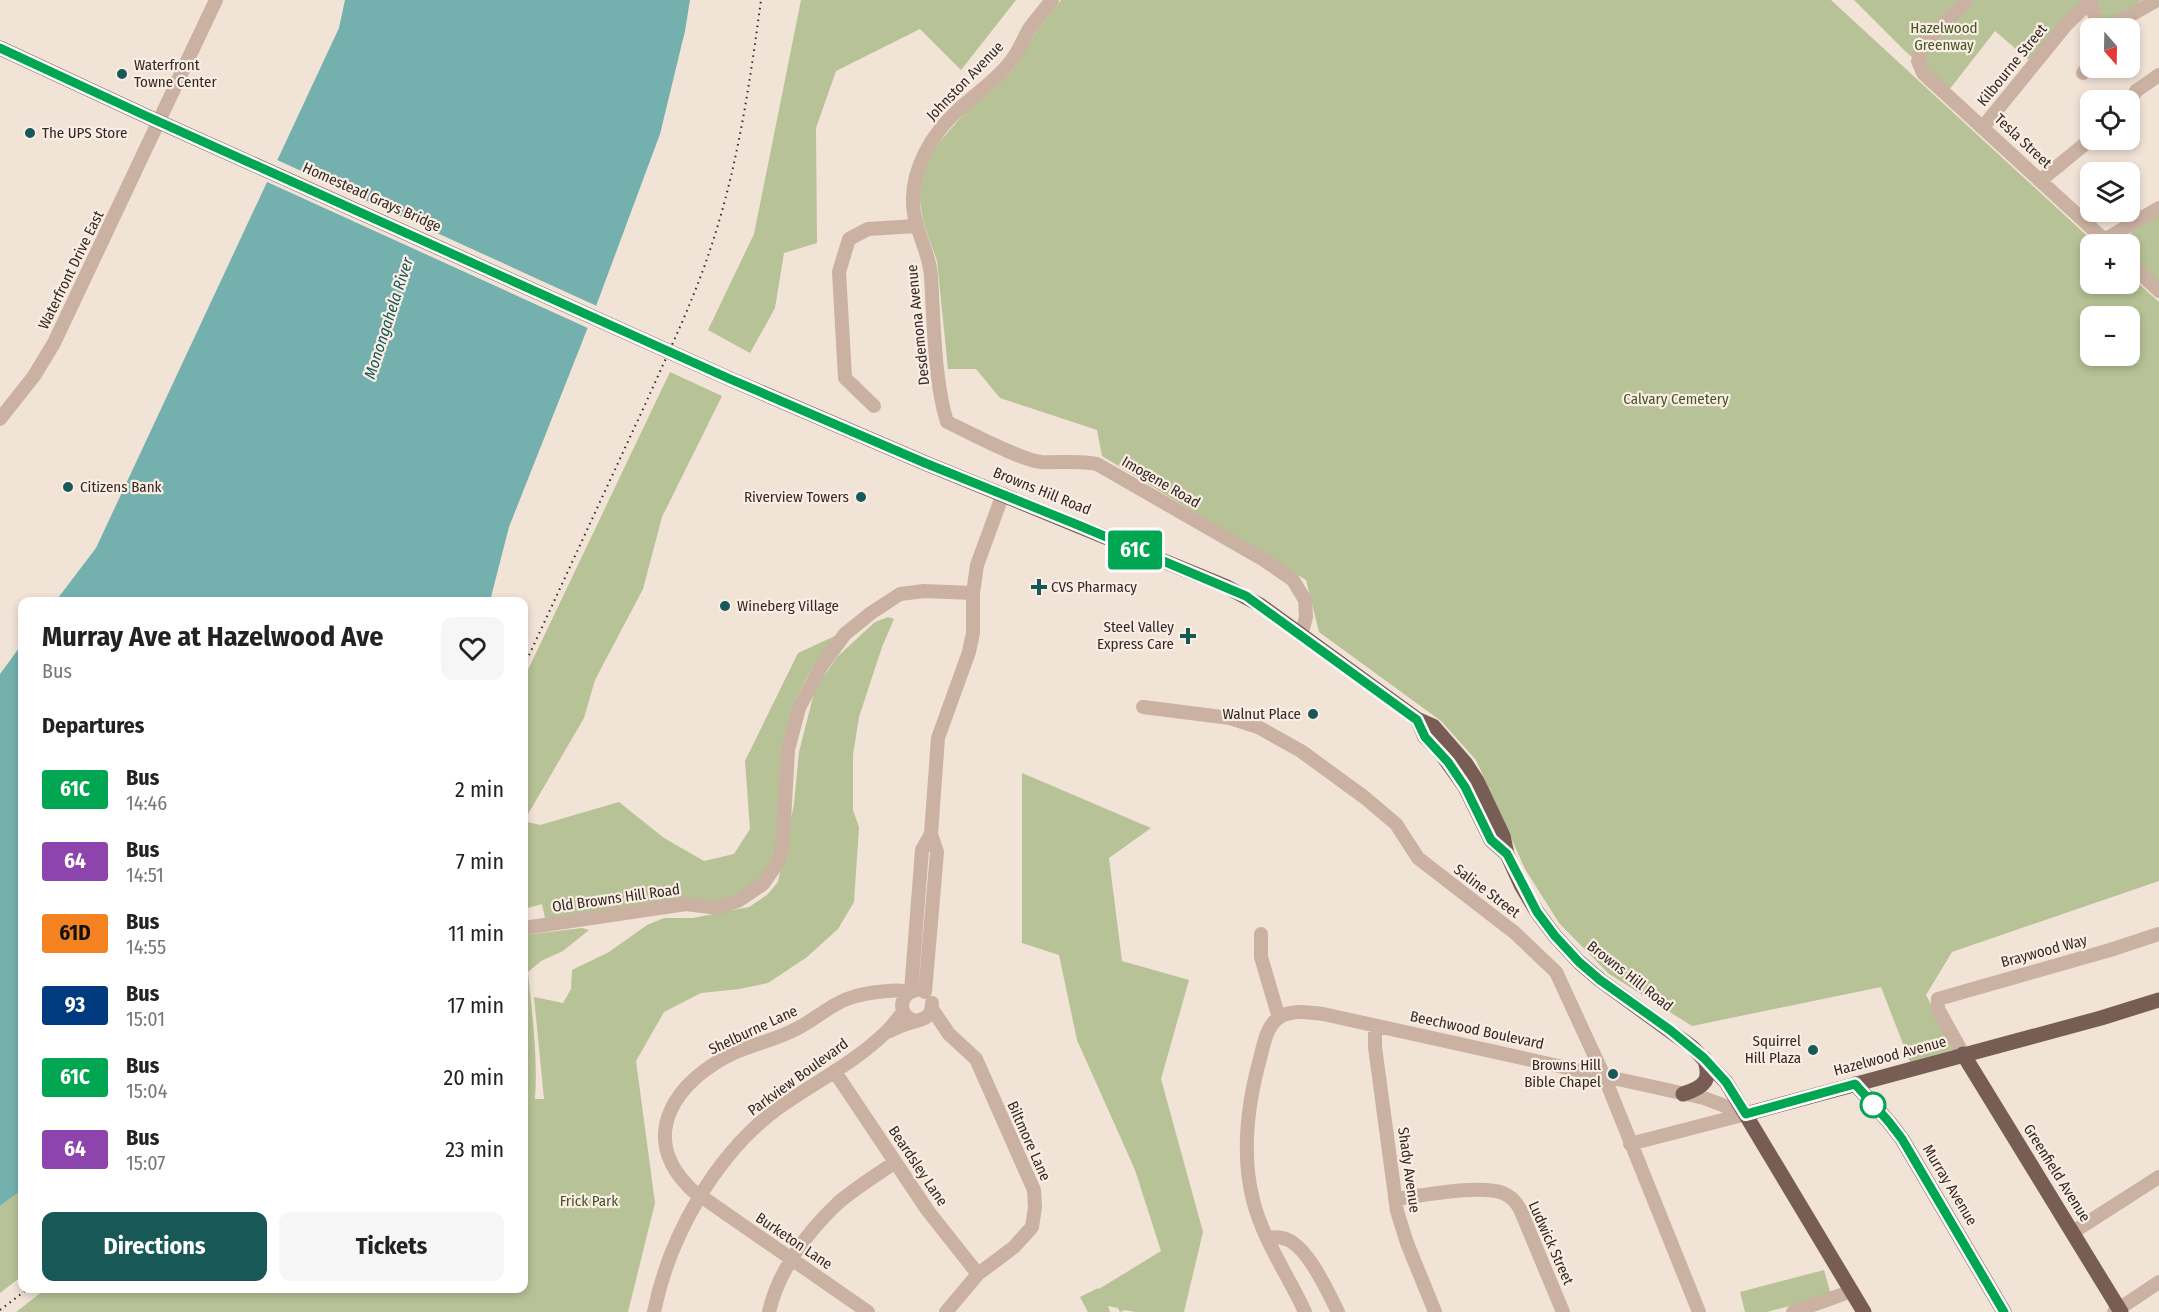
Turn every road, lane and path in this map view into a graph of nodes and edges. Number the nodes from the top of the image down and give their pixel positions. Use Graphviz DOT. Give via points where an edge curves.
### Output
graph roads {
  1 [pos="216,0"];
  2 [pos="1052,0"];
  3 [pos="1967,0"];
  4 [pos="2157,0"];
  5 [pos="2091,1"];
  6 [pos="2097,18"];
  7 [pos="2126,18"];
  8 [pos="0,48"];
  9 [pos="0,56"];
  10 [pos="2159,75"];
  11 [pos="2139,90"];
  12 [pos="157,127"];
  13 [pos="1983,127"];
  14 [pos="2080,148"];
  15 [pos="2041,180"];
  16 [pos="2159,208"];
  17 [pos="916,226"];
  18 [pos="2098,234"];
  19 [pos="2119,234"];
  20 [pos="2140,273"];
  21 [pos="2159,291"];
  22 [pos="730,379"];
  23 [pos="874,406"];
  24 [pos="0,419"];
  25 [pos="947,422"];
  26 [pos="1003,494"];
  27 [pos="973,593"];
  28 [pos="1301,636"];
  29 [pos="1143,707"];
  30 [pos="528,927"];
  31 [pos="1261,934"];
  32 [pos="2159,934"];
  33 [pos="910,998"];
  34 [pos="2159,1000"];
  35 [pos="932,1009"];
  36 [pos="1279,1018"];
  37 [pos="917,1021"];
  38 [pos="1375,1026"];
  39 [pos="885,1033"];
  40 [pos="949,1034"];
  41 [pos="1963,1054"];
  42 [pos="1704,1058"];
  43 [pos="835,1072"];
  44 [pos="1604,1076"];
  45 [pos="1855,1084"];
  46 [pos="1683,1094"];
  47 [pos="1746,1114"];
  48 [pos="1630,1144"];
  49 [pos="895,1162"];
  50 [pos="2159,1177"];
  51 [pos="701,1197"];
  52 [pos="1395,1199"];
  53 [pos="2073,1232"];
  54 [pos="1267,1238"];
  55 [pos="791,1259"];
  56 [pos="978,1274"];
  57 [pos="2159,1282"];
  58 [pos="1852,1291"];
  59 [pos="2118,1311"];
  60 [pos="654,1312"];
  61 [pos="769,1312"];
  62 [pos="868,1312"];
  63 [pos="946,1312"];
  64 [pos="1305,1312"];
  65 [pos="1338,1312"];
  66 [pos="1435,1312"];
  67 [pos="1563,1312"];
  68 [pos="1699,1312"];
  69 [pos="1793,1312"];
  70 [pos="1864,1312"];
  71 [pos="2004,1312"];
  1 -- 12 [label="street, Waterfront Drive East"];
  2 -- 17 [label="street, Johnston Avenue" via="996,78 956,112 932,141 918,167 913,201"];
  3 -- 13 [label="street, Tesla Street" via="1923,45 1918,61 1923,73"];
  4 -- 7 [label="street"];
  5 -- 6 [label="street"];
  5 -- 13 [label="street, Kilbourne Street" via="2066,25"];
  8 -- 22 [label="main road, Homestead Grays Bridge"];
  9 -- 12 [label="street"];
  10 -- 11 [label="street"];
  12 -- 24 [label="street, Waterfront Drive East" via="54,343"];
  13 -- 15 [label="street, Tesla Street"];
  14 -- 15 [label="street"];
  15 -- 18 [label="street, Tesla Street"];
  16 -- 19 [label="street"];
  17 -- 23 [label="street" via="868,229 849,239 839,272 845,378"];
  17 -- 25 [label="street, Desdemona Avenue" via="931,271 936,347"];
  20 -- 21 [label="street"];
  22 -- 26 [label="main road, Browns Hill Road"];
  25 -- 28 [label="street, Imogene Road" via="1025,458 1097,464 1264,560 1293,580 1305,600"];
  26 -- 27 [label="street" via="977,565"];
  26 -- 28 [label="main road, Browns Hill Road" via="1246,596"];
  27 -- 30 [label="street, Old Browns Hill Road" via="900,594 845,634 822,665 799,708 788,750 779,861 763,884 718,908 686,904"];
  27 -- 33 [label="street" via="969,652 938,738 931,834 922,850"];
  28 -- 42 [label="main road, Browns Hill Road" via="1417,720 1425,737 1465,787 1491,840 1507,854 1537,912 1555,936 1600,980"];
  29 -- 44 [label="street, Saline Street" via="1230,718 1258,728 1301,751 1364,796 1396,824 1418,858 1515,933 1557,972"];
  31 -- 36 [label="street" via="1261,957"];
  32 -- 41 [label="street, Braywood Way" via="1938,999 1938,1009"];
  33 -- 35 [label="street" via="931,1000"];
  33 -- 37 [label="street" via="906,1016"];
  33 -- 39 [label="street, Parkview Boulevard"];
  33 -- 51 [label="street, Shelburne Lane" via="902,990 846,999 793,1031 736,1052 713,1065 681,1092 666,1125 667,1151 678,1177"];
  34 -- 41 [label="main road, Hazelwood Avenue"];
  35 -- 37 [label="street, Parkview Boulevard" via="928,1017"];
  35 -- 40 [label="street"];
  36 -- 38 [label="street, Beechwood Boulevard" via="1307,1012"];
  36 -- 54 [label="street" via="1268,1030 1255,1075 1247,1130 1249,1181"];
  37 -- 39 [label="street, Parkview Boulevard"];
  37 -- 40 [label="street"];
  38 -- 44 [label="street, Beechwood Boulevard"];
  38 -- 52 [label="street, Shady Avenue"];
  39 -- 43 [label="street, Parkview Boulevard"];
  40 -- 56 [label="street, Biltmore Lane" via="976,1059 1034,1190 1032,1227 1014,1247"];
  41 -- 45 [label="main road, Hazelwood Avenue"];
  41 -- 53 [label="main road, Greenfield Avenue"];
  42 -- 46 [label="main road" via="1707,1078 1697,1090"];
  42 -- 47 [label="main road, Browns Hill Road" via="1726,1082"];
  43 -- 49 [label="street, Beardsley Lane"];
  43 -- 51 [label="street, Parkview Boulevard" via="804,1090 755,1128 711,1179"];
  44 -- 46 [label="street, Beechwood Boulevard"];
  44 -- 48 [label="street, Saline Street"];
  45 -- 47 [label="main road, Hazelwood Avenue"];
  45 -- 71 [label="main road, Murray Avenue" via="1902,1139"];
  46 -- 47 [label="street, Beechwood Boulevard"];
  47 -- 48 [label="street, Hazelwood Avenue"];
  47 -- 58 [label="main road"];
  48 -- 68 [label="street, Saline Street"];
  49 -- 55 [label="street" via="839,1203"];
  49 -- 56 [label="street, Beardsley Lane"];
  50 -- 53 [label="street"];
  51 -- 55 [label="street, Burketon Lane"];
  51 -- 60 [label="street, Parkview Boulevard" via="669,1259"];
  52 -- 66 [label="street, Shady Avenue" via="1407,1243"];
  52 -- 67 [label="street, Ludwick Street" via="1478,1190 1494,1190 1509,1196 1520,1209"];
  53 -- 59 [label="main road, Greenfield Avenue"];
  54 -- 64 [label="street"];
  54 -- 65 [label="street" via="1286,1239 1303,1252"];
  55 -- 61 [label="street"];
  55 -- 62 [label="street, Burketon Lane"];
  56 -- 63 [label="street, Biltmore Lane"];
  57 -- 59 [label="street"];
  58 -- 69 [label="street"];
  58 -- 70 [label="main road"];
}
